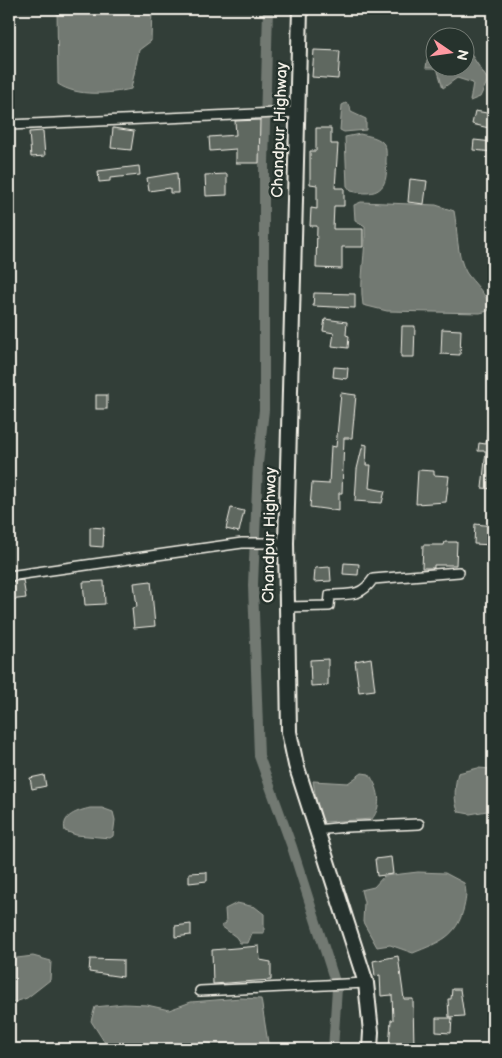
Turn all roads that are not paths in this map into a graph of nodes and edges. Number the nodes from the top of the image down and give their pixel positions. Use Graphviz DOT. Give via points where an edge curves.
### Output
graph roads {
  1 [pos="300,9"];
  2 [pos="292,112"];
  3 [pos="9,125"];
  4 [pos="286,543"];
  5 [pos="459,572"];
  6 [pos="9,576"];
  7 [pos="286,607"];
  8 [pos="419,824"];
  9 [pos="316,830"];
  10 [pos="361,983"];
  11 [pos="200,991"];
  12 [pos="370,1049"];
  1 -- 2 [label="main road, Chandpur Highway"];
  2 -- 3 [label="street"];
  2 -- 4 [label="main road, Chandpur Highway"];
  4 -- 6 [label="street" via="242,543"];
  4 -- 7 [label="main road, Chandpur Highway"];
  5 -- 7 [label="street" via="373,579 366,590 358,594 330,596 329,606"];
  7 -- 9 [label="main road, Chandpur Highway" via="289,732"];
  8 -- 9 [label="street"];
  9 -- 10 [label="main road, Chandpur Highway"];
  10 -- 11 [label="street"];
  10 -- 12 [label="main road, Chandpur Highway" via="371,1032"];
}
